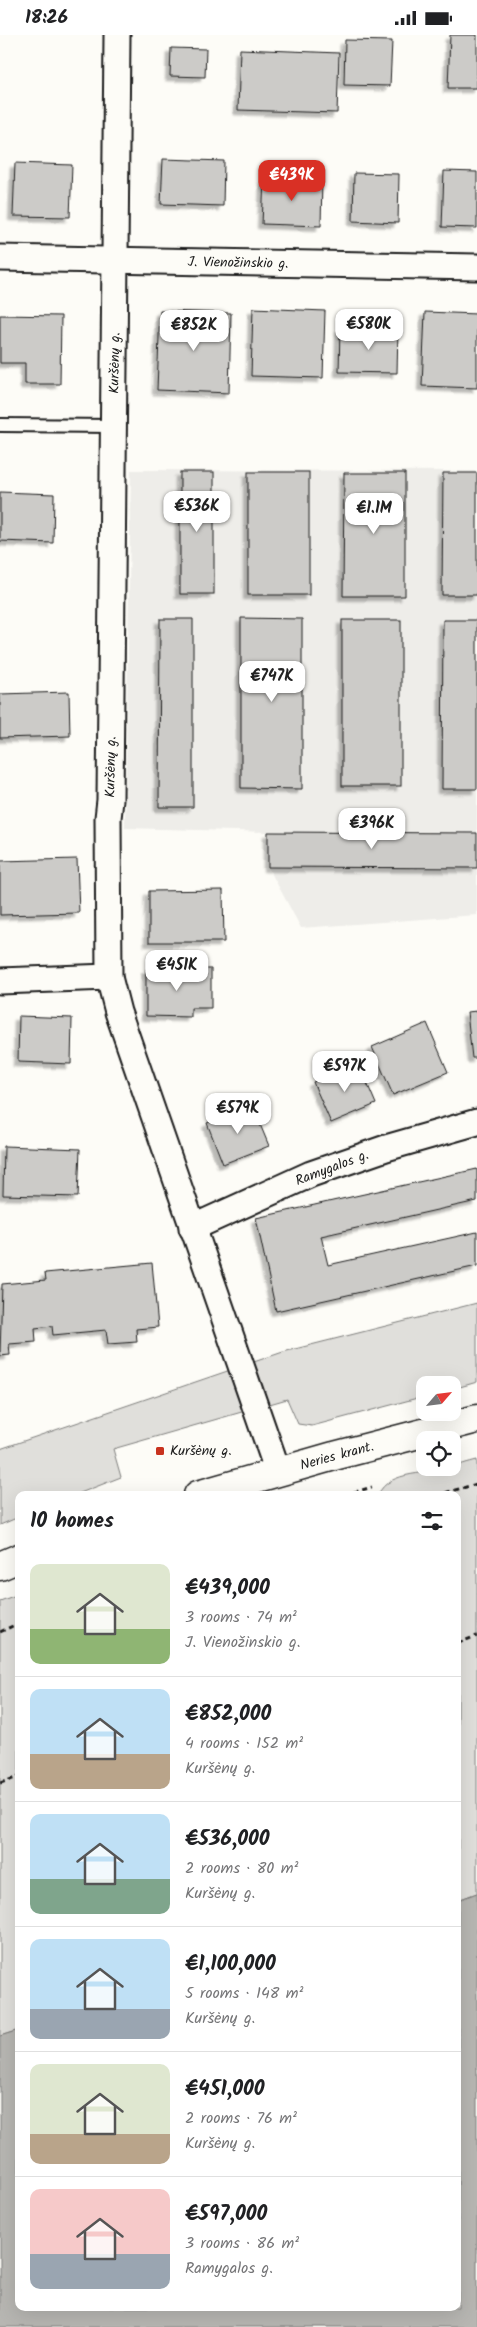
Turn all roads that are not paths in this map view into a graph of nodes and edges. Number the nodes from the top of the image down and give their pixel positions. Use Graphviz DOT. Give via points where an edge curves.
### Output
graph roads {
  1 [pos="117,35"];
  2 [pos="0,257"];
  3 [pos="116,260"];
  4 [pos="477,267"];
  5 [pos="0,425"];
  6 [pos="114,426"];
  7 [pos="109,977"];
  8 [pos="0,981"];
  9 [pos="477,1122"];
  10 [pos="192,1228"];
  11 [pos="477,1419"];
  12 [pos="278,1472"];
  13 [pos="212,1491"];
  14 [pos="15,1559"];
  15 [pos="0,1565"];
  1 -- 3 [label="street, Kuršėnų g."];
  2 -- 3 [label="street, J. Vienožinskio g."];
  3 -- 4 [label="street, J. Vienožinskio g."];
  3 -- 6 [label="street, Kuršėnų g."];
  5 -- 6 [label="lane"];
  6 -- 7 [label="street, Kuršėnų g."];
  7 -- 8 [label="street"];
  7 -- 10 [label="street, Kuršėnų g." via="131,1056"];
  9 -- 10 [label="street, Ramygalos g." via="311,1174"];
  10 -- 12 [label="street, Kuršėnų g."];
  11 -- 12 [label="main road, Neries krant."];
  12 -- 13 [label="main road, Neries krant."];
  14 -- 15 [label="main road"];
}
